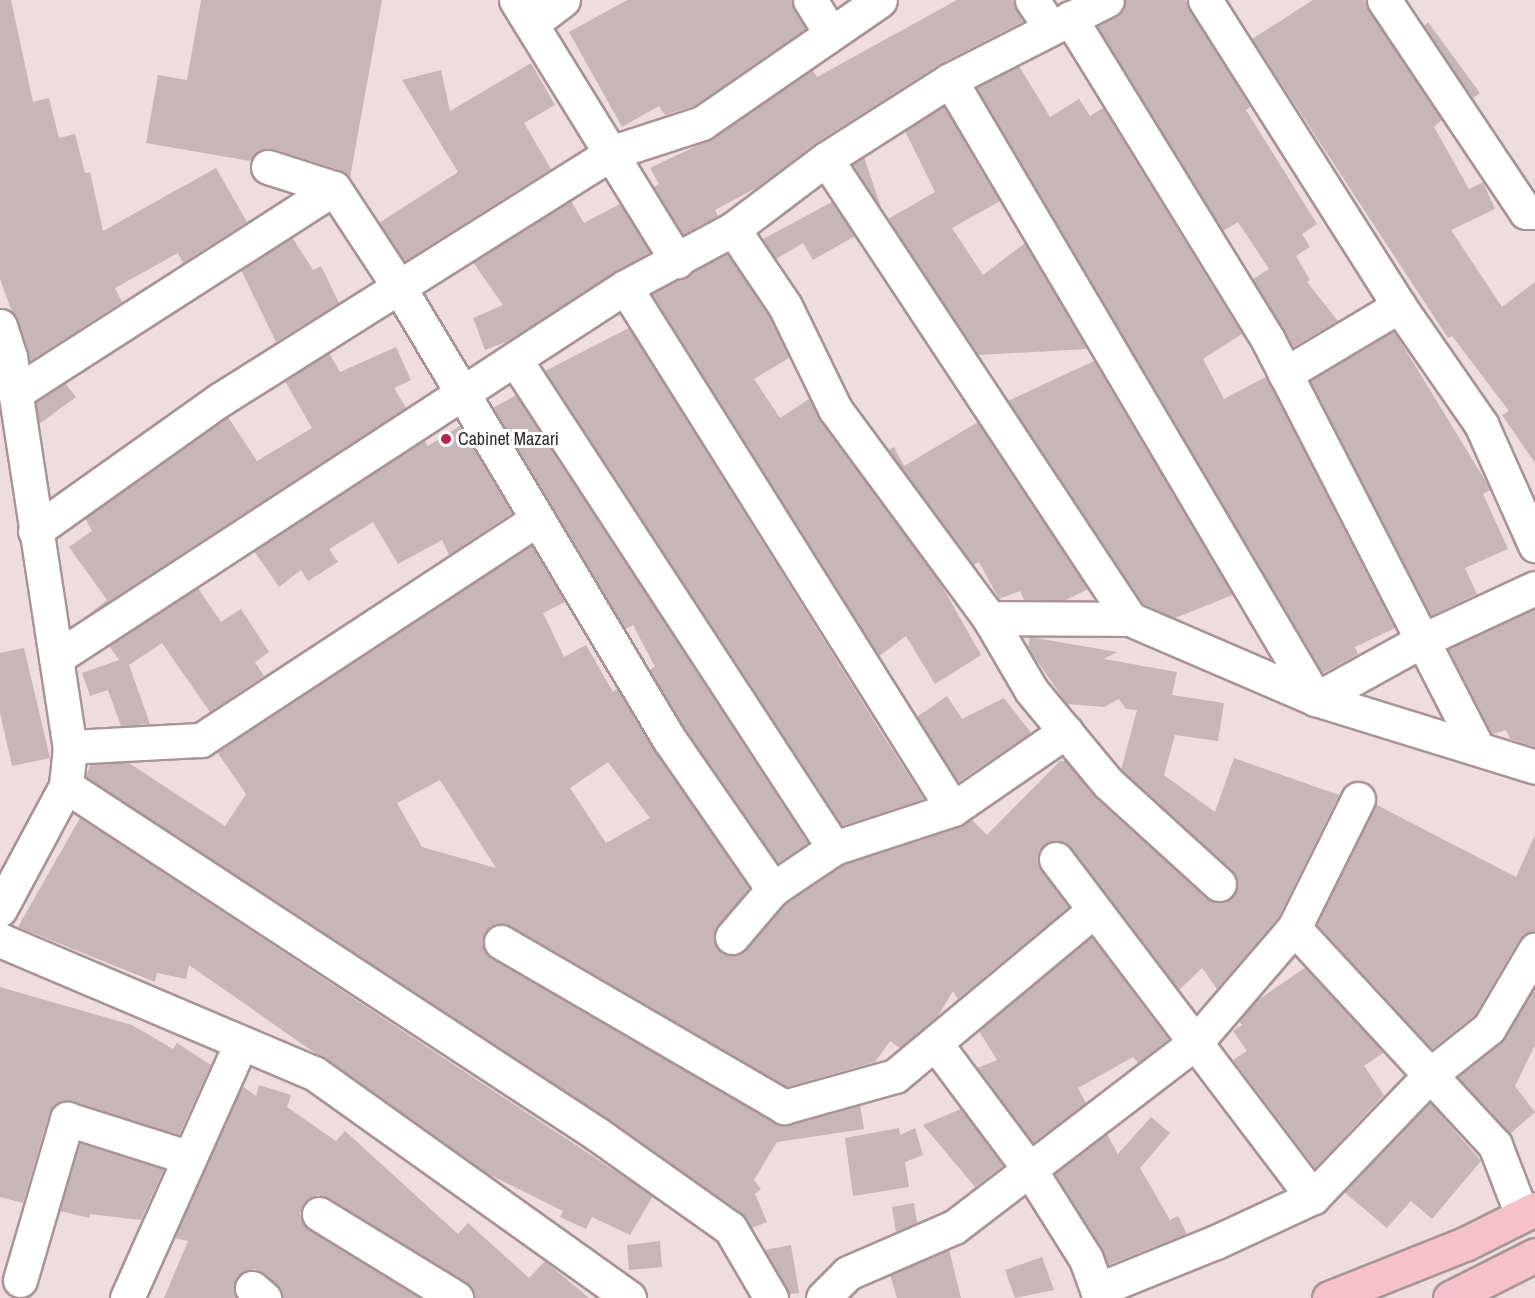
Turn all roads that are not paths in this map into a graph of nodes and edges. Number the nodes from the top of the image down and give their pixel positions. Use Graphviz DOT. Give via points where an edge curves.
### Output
graph roads {
  1 [pos="563,0"];
  2 [pos="810,0"];
  3 [pos="880,0"];
  4 [pos="1032,0"];
  5 [pos="1107,0"];
  6 [pos="1205,0"];
  7 [pos="1384,0"];
  8 [pos="524,12"];
  9 [pos="1060,22"];
  10 [pos="830,32"];
  11 [pos="950,81"];
  12 [pos="613,152"];
  13 [pos="826,159"];
  14 [pos="268,167"];
  15 [pos="334,188"];
  16 [pos="1535,212"];
  17 [pos="733,229"];
  18 [pos="677,261"];
  19 [pos="399,287"];
  20 [pos="625,287"];
  21 [pos="1399,306"];
  22 [pos="0,326"];
  23 [pos="5,358"];
  24 [pos="516,361"];
  25 [pos="1286,374"];
  26 [pos="459,392"];
  27 [pos="15,393"];
  28 [pos="13,472"];
  29 [pos="536,520"];
  30 [pos="35,531"];
  31 [pos="1535,545"];
  32 [pos="1535,588"];
  33 [pos="989,618"];
  34 [pos="1130,619"];
  35 [pos="1423,640"];
  36 [pos="56,658"];
  37 [pos="1316,699"];
  38 [pos="1066,731"];
  39 [pos="1477,746"];
  40 [pos="70,747"];
  41 [pos="1535,767"];
  42 [pos="66,786"];
  43 [pos="1358,799"];
  44 [pos="953,809"];
  45 [pos="834,848"];
  46 [pos="1056,859"];
  47 [pos="1219,884"];
  48 [pos="773,889"];
  49 [pos="0,909"];
  50 [pos="1094,910"];
  51 [pos="1294,928"];
  52 [pos="732,937"];
  53 [pos="0,940"];
  54 [pos="501,942"];
  55 [pos="1535,950"];
  56 [pos="935,1042"];
  57 [pos="1196,1042"];
  58 [pos="241,1043"];
  59 [pos="1431,1074"];
  60 [pos="187,1157"];
  61 [pos="1030,1170"];
  62 [pos="1313,1197"];
  63 [pos="1529,1212"];
  64 [pos="319,1214"];
  65 [pos="1535,1255"];
  66 [pos="20,1281"];
  67 [pos="127,1298"];
  68 [pos="456,1298"];
  69 [pos="628,1298"];
  70 [pos="771,1298"];
  71 [pos="823,1298"];
  72 [pos="1329,1298"];
  73 [pos="1450,1298"];
  1 -- 8 [label="street"];
  2 -- 10 [label="street"];
  3 -- 10 [label="street"];
  4 -- 9 [label="street"];
  5 -- 9 [label="street"];
  6 -- 21 [label="street"];
  7 -- 16 [label="street" via="1526,212"];
  8 -- 12 [label="street"];
  9 -- 11 [label="street"];
  9 -- 25 [label="street"];
  10 -- 12 [label="street" via="702,123"];
  11 -- 13 [label="street"];
  11 -- 37 [label="street"];
  12 -- 18 [label="street"];
  12 -- 19 [label="street"];
  13 -- 17 [label="street"];
  13 -- 34 [label="street"];
  14 -- 15 [label="street"];
  15 -- 19 [label="street"];
  15 -- 27 [label="street"];
  17 -- 18 [label="street"];
  17 -- 33 [label="street" via="785,306 835,409"];
  18 -- 20 [label="street"];
  19 -- 26 [label="street"];
  19 -- 30 [label="street" via="221,399"];
  20 -- 24 [label="street"];
  20 -- 44 [label="street"];
  21 -- 25 [label="street"];
  21 -- 31 [label="street" via="1481,424"];
  22 -- 23 [label="street"];
  23 -- 27 [label="street"];
  24 -- 26 [label="street"];
  24 -- 45 [label="street"];
  25 -- 35 [label="street"];
  26 -- 29 [label="street"];
  26 -- 36 [label="street"];
  27 -- 28 [label="street"];
  28 -- 30 [label="street"];
  29 -- 40 [label="street" via="201,740"];
  29 -- 48 [label="street" via="669,739"];
  30 -- 36 [label="street"];
  32 -- 35 [label="street"];
  33 -- 34 [label="street"];
  33 -- 38 [label="street" via="1031,690"];
  34 -- 37 [label="street"];
  35 -- 37 [label="street"];
  35 -- 39 [label="street"];
  36 -- 40 [label="street"];
  37 -- 39 [label="street"];
  38 -- 44 [label="street"];
  38 -- 47 [label="street" via="1108,783"];
  39 -- 41 [label="street"];
  40 -- 42 [label="street"];
  42 -- 49 [label="street"];
  42 -- 70 [label="street" via="597,1134 730,1228"];
  43 -- 51 [label="street"];
  44 -- 45 [label="street"];
  45 -- 48 [label="street"];
  46 -- 50 [label="street"];
  48 -- 52 [label="street"];
  50 -- 56 [label="street"];
  50 -- 57 [label="street"];
  51 -- 57 [label="street"];
  51 -- 59 [label="street"];
  53 -- 58 [label="street"];
  54 -- 56 [label="street" via="784,1107 895,1076"];
  55 -- 59 [label="street" via="1489,1028"];
  56 -- 61 [label="street"];
  57 -- 61 [label="street"];
  57 -- 62 [label="street"];
  58 -- 60 [label="street"];
  58 -- 69 [label="street" via="314,1073"];
  59 -- 62 [label="street"];
  59 -- 63 [label="street" via="1495,1145"];
  60 -- 66 [label="street" via="67,1119"];
  60 -- 67 [label="street"];
  61 -- 62 [label="street" via="1086,1259 1097,1290"];
  61 -- 71 [label="street" via="954,1227 848,1273"];
  63 -- 72 [label="main road" via="1466,1244"];
  64 -- 68 [label="street"];
  65 -- 73 [label="main road"];
}
